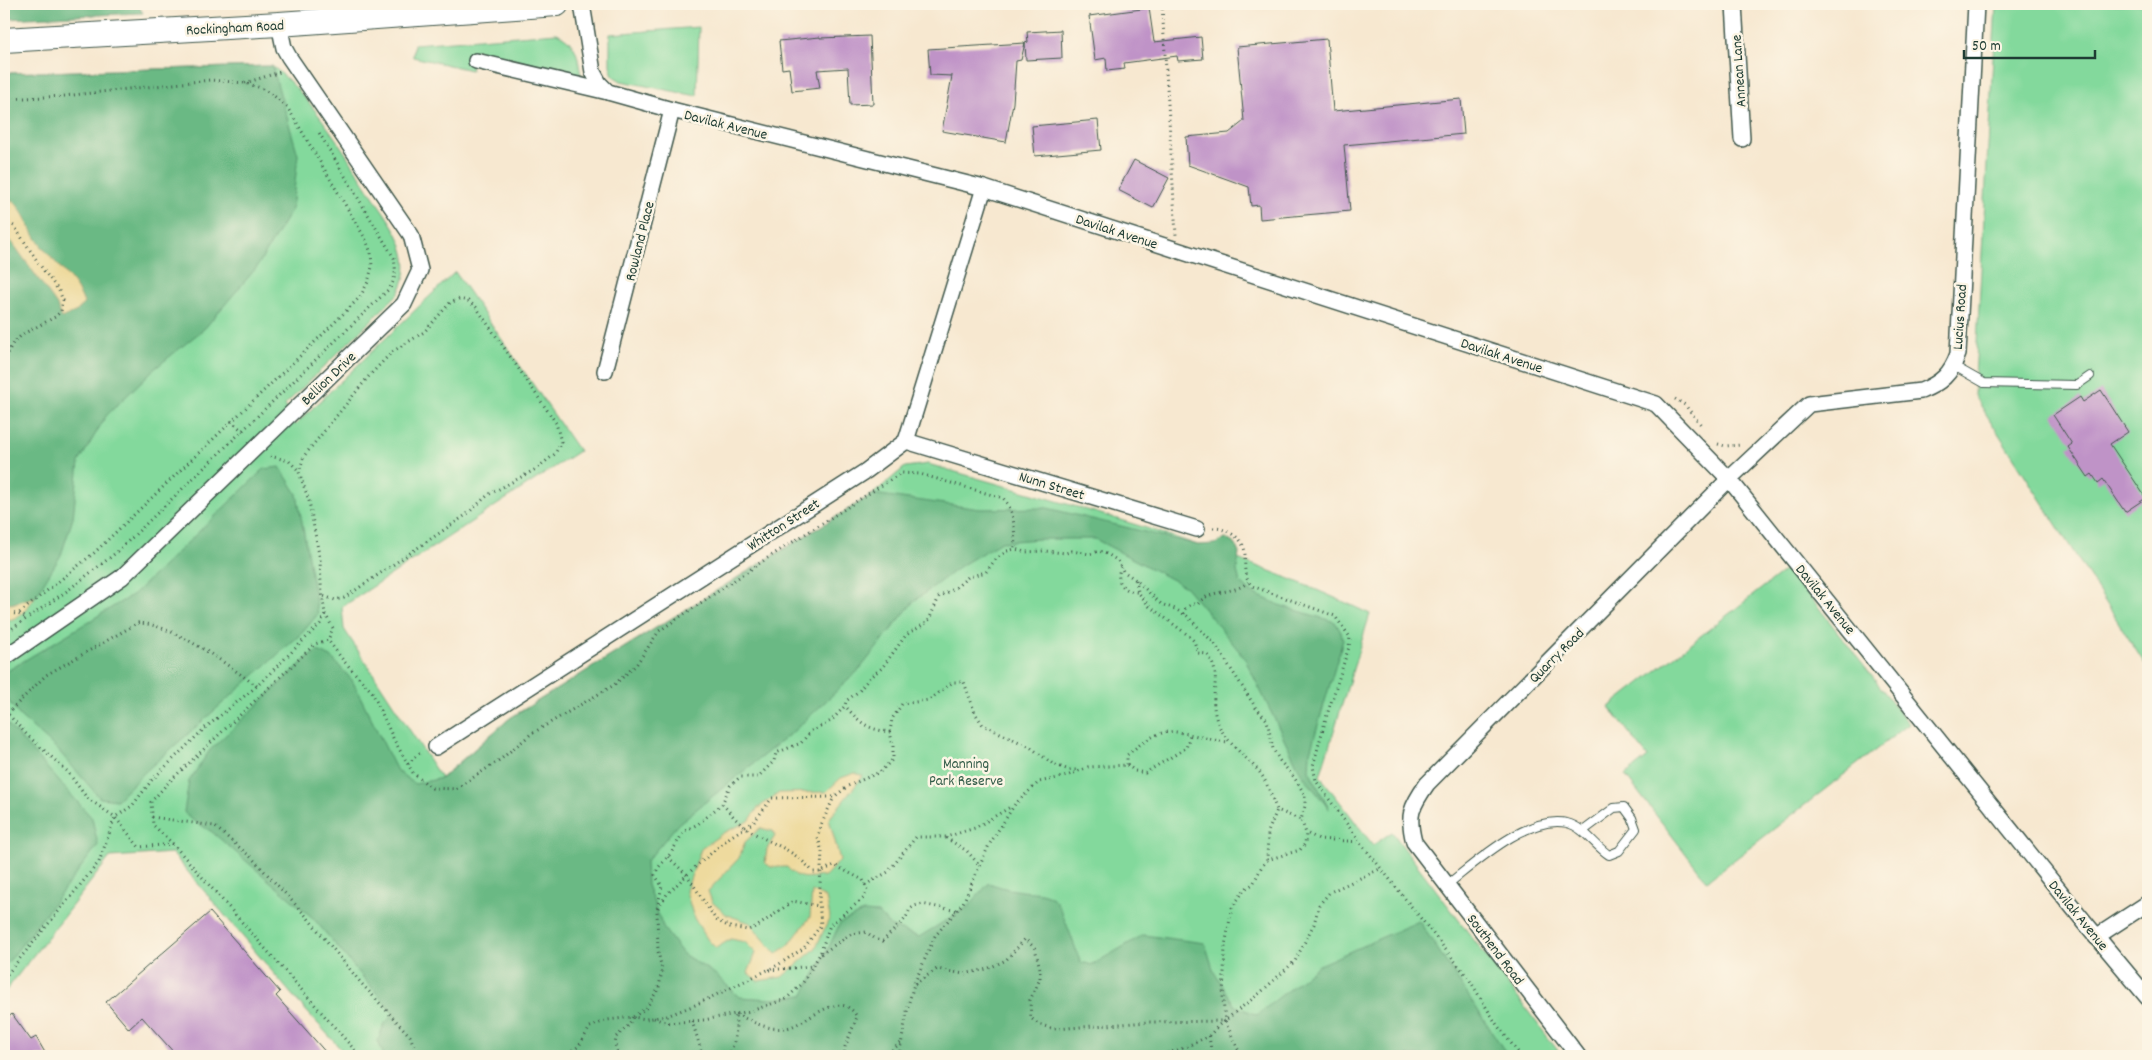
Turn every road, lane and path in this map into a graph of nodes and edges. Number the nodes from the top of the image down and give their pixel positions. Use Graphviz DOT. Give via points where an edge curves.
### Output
graph roads {
  1 [pos="556,4"];
  2 [pos="582,4"];
  3 [pos="1162,4"];
  4 [pos="1734,4"];
  5 [pos="1976,4"];
  6 [pos="279,24"];
  7 [pos="4,40"];
  8 [pos="476,61"];
  9 [pos="279,64"];
  10 [pos="245,83"];
  11 [pos="608,92"];
  12 [pos="4,99"];
  13 [pos="672,110"];
  14 [pos="317,129"];
  15 [pos="1742,139"];
  16 [pos="984,188"];
  17 [pos="4,221"];
  18 [pos="1167,233"];
  19 [pos="4,359"];
  20 [pos="1954,366"];
  21 [pos="605,371"];
  22 [pos="2090,376"];
  23 [pos="1673,397"];
  24 [pos="231,422"];
  25 [pos="242,431"];
  26 [pos="1708,432"];
  27 [pos="1713,439"];
  28 [pos="906,441"];
  29 [pos="1745,445"];
  30 [pos="265,454"];
  31 [pos="299,472"];
  32 [pos="1730,479"];
  33 [pos="1197,529"];
  34 [pos="1015,549"];
  35 [pos="1121,566"];
  36 [pos="1136,580"];
  37 [pos="1248,582"];
  38 [pos="1138,592"];
  39 [pos="323,596"];
  40 [pos="4,613"];
  41 [pos="18,614"];
  42 [pos="325,614"];
  43 [pos="1184,614"];
  44 [pos="27,618"];
  45 [pos="4,634"];
  46 [pos="328,640"];
  47 [pos="4,658"];
  48 [pos="257,686"];
  49 [pos="4,706"];
  50 [pos="845,706"];
  51 [pos="8,714"];
  52 [pos="4,717"];
  53 [pos="890,732"];
  54 [pos="1190,735"];
  55 [pos="1228,742"];
  56 [pos="436,747"];
  57 [pos="1127,765"];
  58 [pos="1081,770"];
  59 [pos="834,796"];
  60 [pos="722,804"];
  61 [pos="1015,804"];
  62 [pos="1277,810"];
  63 [pos="115,817"];
  64 [pos="152,817"];
  65 [pos="1301,820"];
  66 [pos="745,828"];
  67 [pos="1582,831"];
  68 [pos="1306,833"];
  69 [pos="946,837"];
  70 [pos="1360,842"];
  71 [pos="1414,842"];
  72 [pos="173,844"];
  73 [pos="668,857"];
  74 [pos="1267,860"];
  75 [pos="979,865"];
  76 [pos="1382,868"];
  77 [pos="821,872"];
  78 [pos="686,876"];
  79 [pos="866,885"];
  80 [pos="1447,885"];
  81 [pos="2148,903"];
  82 [pos="819,906"];
  83 [pos="657,910"];
  84 [pos="956,911"];
  85 [pos="2096,937"];
  86 [pos="820,954"];
  87 [pos="813,966"];
  88 [pos="766,970"];
  89 [pos="4,978"];
  90 [pos="914,984"];
  91 [pos="2148,998"];
  92 [pos="735,1014"];
  93 [pos="633,1017"];
  94 [pos="654,1018"];
  95 [pos="1225,1020"];
  96 [pos="692,1021"];
  97 [pos="1209,1036"];
  98 [pos="902,1042"];
  99 [pos="360,1056"];
  100 [pos="418,1056"];
  101 [pos="564,1056"];
  102 [pos="619,1056"];
  103 [pos="703,1056"];
  104 [pos="728,1056"];
  105 [pos="844,1056"];
  106 [pos="884,1056"];
  107 [pos="899,1056"];
  108 [pos="1158,1056"];
  109 [pos="1212,1056"];
  110 [pos="1246,1056"];
  111 [pos="1521,1056"];
  112 [pos="1578,1056"];
  1 -- 6 [label="main road, Rockingham Road"];
  2 -- 11 [label="street" via="593,72"];
  3 -- 18 [label="path" via="1176,236"];
  4 -- 15 [label="street, Annean Lane"];
  5 -- 20 [label="street, Lucius Road" via="1958,354"];
  6 -- 7 [label="main road, Rockingham Road"];
  6 -- 47 [label="street, Bellion Drive" via="289,58 411,235 420,270 404,304 122,577"];
  8 -- 11 [label="street, Davilak Avenue"];
  9 -- 10 [label="path" via="284,70"];
  10 -- 12 [label="path" via="210,80 64,96"];
  10 -- 24 [label="path" via="273,95 294,118 366,240 372,267 360,297"];
  11 -- 13 [label="street, Davilak Avenue"];
  13 -- 16 [label="street, Davilak Avenue"];
  13 -- 21 [label="street, Rowland Place"];
  14 -- 25 [label="path" via="388,246 396,268 395,278 390,288"];
  16 -- 28 [label="street"];
  16 -- 32 [label="street, Davilak Avenue" via="1656,404"];
  17 -- 19 [label="path" via="14,226 63,300 55,317 23,334 13,343"];
  20 -- 22 [label="lane" via="1984,383 2077,385"];
  20 -- 32 [label="street, Lucius Road" via="1935,386 1921,391 1809,404"];
  23 -- 26 [label="path" via="1685,405"];
  24 -- 25 [label="path"];
  24 -- 41 [label="path" via="94,553"];
  25 -- 44 [label="path" via="118,552"];
  27 -- 29 [label="path" via="1719,445"];
  28 -- 33 [label="street, Nunn Street"];
  28 -- 56 [label="street, Whitton Street" via="866,471"];
  30 -- 31 [label="path" via="289,461"];
  31 -- 39 [label="path" via="309,501"];
  31 -- 39 [label="path" via="304,456 369,376 392,352 424,332 455,299 468,301 476,307 559,429 561,442 555,454 536,469 488,496 466,515 344,598 335,600"];
  32 -- 71 [label="street, Quarry Road" via="1427,784 1412,806 1409,825"];
  32 -- 85 [label="street, Davilak Avenue"];
  33 -- 37 [label="path" via="1221,528 1240,539 1246,549 1244,575"];
  34 -- 35 [label="path" via="1025,552 1099,552"];
  34 -- 46 [label="path" via="1010,506 1003,498 920,474 901,473 659,631 636,665 614,685 532,734 456,788 432,788 414,772 394,740 372,692"];
  34 -- 50 [label="path" via="995,560 986,572 968,577 939,597 928,622 906,635 882,668 846,701"];
  35 -- 36 [label="path"];
  35 -- 38 [label="path" via="1118,580 1121,586"];
  36 -- 38 [label="path"];
  36 -- 43 [label="path" via="1161,604"];
  37 -- 43 [label="path" via="1242,588 1203,597 1198,604 1184,609"];
  37 -- 70 [label="path" via="1335,616 1350,637 1313,766 1316,781"];
  38 -- 55 [label="path" via="1149,606 1194,641 1198,653 1207,654 1210,658 1216,672 1215,714"];
  39 -- 42 [label="path"];
  40 -- 41 [label="path"];
  41 -- 44 [label="path"];
  42 -- 46 [label="path" via="333,628"];
  42 -- 48 [label="path" via="320,624"];
  43 -- 65 [label="path" via="1214,644 1267,720 1273,749 1305,795 1306,806"];
  44 -- 45 [label="path"];
  46 -- 64 [label="path" via="315,644 168,783 151,802"];
  48 -- 51 [label="path" via="173,632 138,623 46,675"];
  48 -- 63 [label="path" via="205,728 152,780 132,806"];
  49 -- 51 [label="path"];
  50 -- 53 [label="path" via="873,730"];
  50 -- 60 [label="path" via="831,721 811,731 802,743 776,753 774,761 758,777 740,777 730,786"];
  51 -- 52 [label="path"];
  51 -- 63 [label="path" via="68,771 87,798"];
  53 -- 58 [label="path" via="892,719 902,704 929,700 953,682 964,682 983,725 1022,742 1053,764 1069,770"];
  53 -- 59 [label="path" via="893,759 880,772"];
  54 -- 55 [label="path"];
  54 -- 57 [label="path" via="1168,732 1143,742 1127,755"];
  54 -- 57 [label="path" via="1186,748 1145,773"];
  55 -- 62 [label="path" via="1262,776"];
  57 -- 58 [label="path"];
  58 -- 61 [label="path" via="1039,782"];
  59 -- 66 [label="path" via="772,798 754,822"];
  59 -- 77 [label="path" via="818,837 822,852"];
  60 -- 66 [label="path"];
  60 -- 73 [label="path" via="684,831"];
  61 -- 69 [label="path" via="975,828"];
  61 -- 75 [label="path"];
  62 -- 65 [label="path"];
  62 -- 74 [label="path" via="1268,832"];
  63 -- 72 [label="path" via="140,847"];
  63 -- 89 [label="path" via="99,862"];
  64 -- 72 [label="path" via="153,825"];
  64 -- 100 [label="path" via="214,826 252,858 410,1036"];
  65 -- 68 [label="path"];
  66 -- 77 [label="path" via="782,846 813,872"];
  66 -- 78 [label="path"];
  67 -- 67 [label="lane" via="1609,855 1619,850 1636,829 1624,807 1618,807"];
  67 -- 80 [label="lane" via="1567,823 1544,823 1528,828 1503,841"];
  68 -- 70 [label="path" via="1319,839"];
  68 -- 74 [label="path" via="1305,844 1300,850"];
  69 -- 75 [label="path" via="967,851"];
  69 -- 79 [label="path" via="916,837 888,872"];
  70 -- 76 [label="path"];
  71 -- 80 [label="street, Southend Road"];
  72 -- 99 [label="path"];
  73 -- 78 [label="path"];
  73 -- 83 [label="path" via="655,875 662,886"];
  74 -- 95 [label="path" via="1253,884 1245,889 1232,908 1225,946"];
  75 -- 84 [label="path" via="963,903"];
  76 -- 95 [label="path" via="1330,892 1319,905 1314,924 1295,961 1260,994"];
  76 -- 111 [label="path" via="1469,979 1497,1025"];
  77 -- 79 [label="path" via="834,865 863,880"];
  77 -- 82 [label="path"];
  78 -- 82 [label="path" via="716,920 730,927 748,930 758,926 793,901"];
  78 -- 83 [label="path"];
  79 -- 86 [label="path" via="864,898 830,925"];
  80 -- 112 [label="street, Southend Road"];
  81 -- 85 [label="street"];
  82 -- 88 [label="path" via="821,925 804,948"];
  83 -- 93 [label="path" via="662,970 658,988 646,1008"];
  84 -- 86 [label="path" via="922,904 914,906 883,941 866,932 851,934"];
  84 -- 90 [label="path" via="936,936"];
  85 -- 91 [label="street, Davilak Avenue"];
  86 -- 87 [label="path"];
  87 -- 88 [label="path"];
  87 -- 92 [label="path" via="802,984 786,999"];
  88 -- 94 [label="path" via="695,1005"];
  90 -- 95 [label="path" via="937,969 964,974 987,969 1006,960 1025,939 1035,948 1038,959 1040,979 1030,1000 1031,1018 1038,1024 1054,1029"];
  90 -- 98 [label="path"];
  92 -- 96 [label="path"];
  92 -- 104 [label="path" via="737,1030"];
  92 -- 105 [label="path" via="770,1028 786,1028 820,1010 842,1004 852,1009 857,1017"];
  93 -- 94 [label="path"];
  93 -- 101 [label="path" via="607,1020 590,1027 580,1046"];
  93 -- 102 [label="path" via="616,1037"];
  94 -- 96 [label="path" via="667,1023"];
  95 -- 97 [label="path"];
  95 -- 110 [label="path" via="1238,1049"];
  96 -- 103 [label="path"];
  97 -- 108 [label="path"];
  97 -- 109 [label="path"];
  98 -- 106 [label="path"];
  98 -- 107 [label="path"];
}
